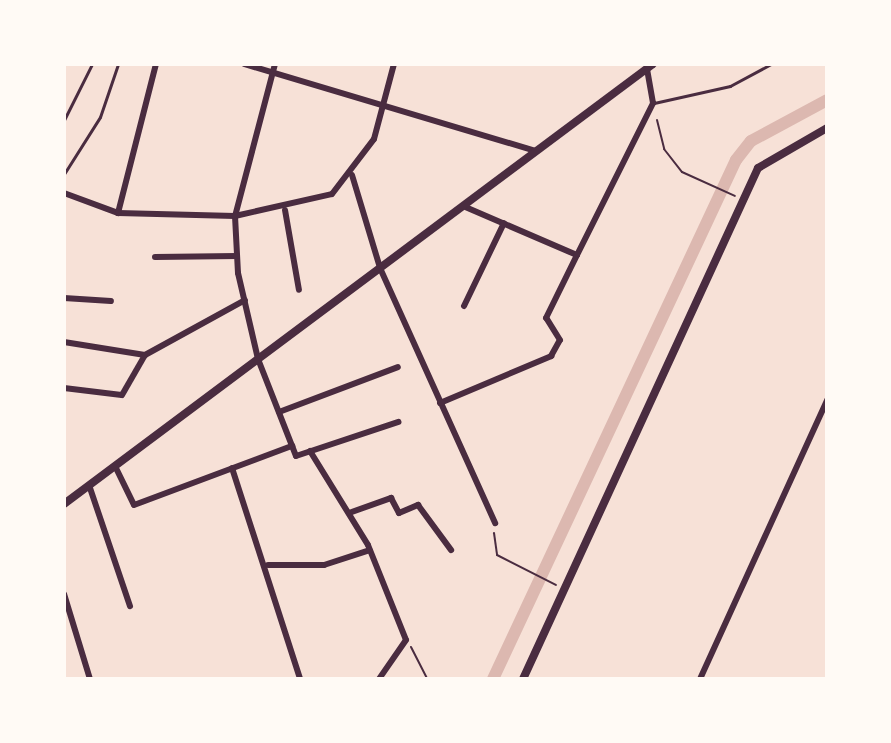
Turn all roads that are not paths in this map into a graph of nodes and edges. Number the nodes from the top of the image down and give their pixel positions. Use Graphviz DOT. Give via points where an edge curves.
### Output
graph roads {
  1 [pos="92,64"];
  2 [pos="118,64"];
  3 [pos="156,64"];
  4 [pos="244,64"];
  5 [pos="275,64"];
  6 [pos="394,64"];
  7 [pos="637,64"];
  8 [pos="771,64"];
  9 [pos="650,66"];
  10 [pos="272,72"];
  11 [pos="653,103"];
  12 [pos="384,105"];
  13 [pos="64,120"];
  14 [pos="827,128"];
  15 [pos="536,152"];
  16 [pos="64,174"];
  17 [pos="352,175"];
  18 [pos="64,193"];
  19 [pos="463,206"];
  20 [pos="285,210"];
  21 [pos="118,213"];
  22 [pos="235,216"];
  23 [pos="504,223"];
  24 [pos="577,255"];
  25 [pos="237,256"];
  26 [pos="155,257"];
  27 [pos="380,268"];
  28 [pos="299,290"];
  29 [pos="64,298"];
  30 [pos="245,300"];
  31 [pos="111,301"];
  32 [pos="464,306"];
  33 [pos="64,342"];
  34 [pos="145,355"];
  35 [pos="258,359"];
  36 [pos="398,367"];
  37 [pos="64,388"];
  38 [pos="827,400"];
  39 [pos="440,403"];
  40 [pos="279,412"];
  41 [pos="398,422"];
  42 [pos="292,446"];
  43 [pos="310,451"];
  44 [pos="115,466"];
  45 [pos="232,468"];
  46 [pos="89,485"];
  47 [pos="64,504"];
  48 [pos="349,513"];
  49 [pos="495,523"];
  50 [pos="370,550"];
  51 [pos="451,550"];
  52 [pos="268,565"];
  53 [pos="64,594"];
  54 [pos="130,606"];
  55 [pos="90,679"];
  56 [pos="300,679"];
  57 [pos="379,679"];
  58 [pos="523,679"];
  59 [pos="700,679"];
  1 -- 13 [label="lane"];
  2 -- 16 [label="lane" via="100,117"];
  3 -- 21 [label="street"];
  4 -- 10 [label="street"];
  5 -- 10 [label="street"];
  6 -- 12 [label="street"];
  7 -- 9 [label="main road"];
  8 -- 11 [label="lane" via="730,86"];
  9 -- 11 [label="street"];
  9 -- 15 [label="main road"];
  10 -- 12 [label="street"];
  10 -- 22 [label="street"];
  11 -- 24 [label="street"];
  12 -- 15 [label="street"];
  12 -- 17 [label="street"];
  14 -- 58 [label="main road" via="758,168"];
  15 -- 19 [label="main road"];
  17 -- 20 [label="street" via="332,194"];
  17 -- 27 [label="street"];
  18 -- 21 [label="street"];
  19 -- 23 [label="street"];
  19 -- 27 [label="main road"];
  20 -- 22 [label="street"];
  20 -- 28 [label="street"];
  21 -- 22 [label="street"];
  22 -- 25 [label="street"];
  23 -- 24 [label="street"];
  23 -- 32 [label="street"];
  24 -- 39 [label="street" via="546,318 560,340 551,356"];
  25 -- 26 [label="street"];
  25 -- 30 [label="street"];
  27 -- 35 [label="main road"];
  27 -- 39 [label="street"];
  29 -- 31 [label="street"];
  30 -- 34 [label="street"];
  30 -- 35 [label="street"];
  33 -- 34 [label="street"];
  34 -- 37 [label="street" via="122,395"];
  35 -- 40 [label="street"];
  35 -- 44 [label="main road"];
  36 -- 40 [label="street"];
  38 -- 59 [label="street"];
  39 -- 49 [label="street"];
  40 -- 42 [label="street"];
  41 -- 43 [label="street"];
  42 -- 43 [label="street" via="296,456"];
  42 -- 45 [label="street"];
  43 -- 48 [label="street"];
  44 -- 45 [label="street" via="134,505"];
  44 -- 46 [label="main road"];
  45 -- 52 [label="street"];
  46 -- 47 [label="main road"];
  46 -- 54 [label="street"];
  48 -- 50 [label="street"];
  48 -- 51 [label="street" via="391,498 399,513 418,505"];
  50 -- 52 [label="street" via="324,565"];
  50 -- 57 [label="street" via="406,640"];
  52 -- 56 [label="street"];
  53 -- 55 [label="street"];
}
